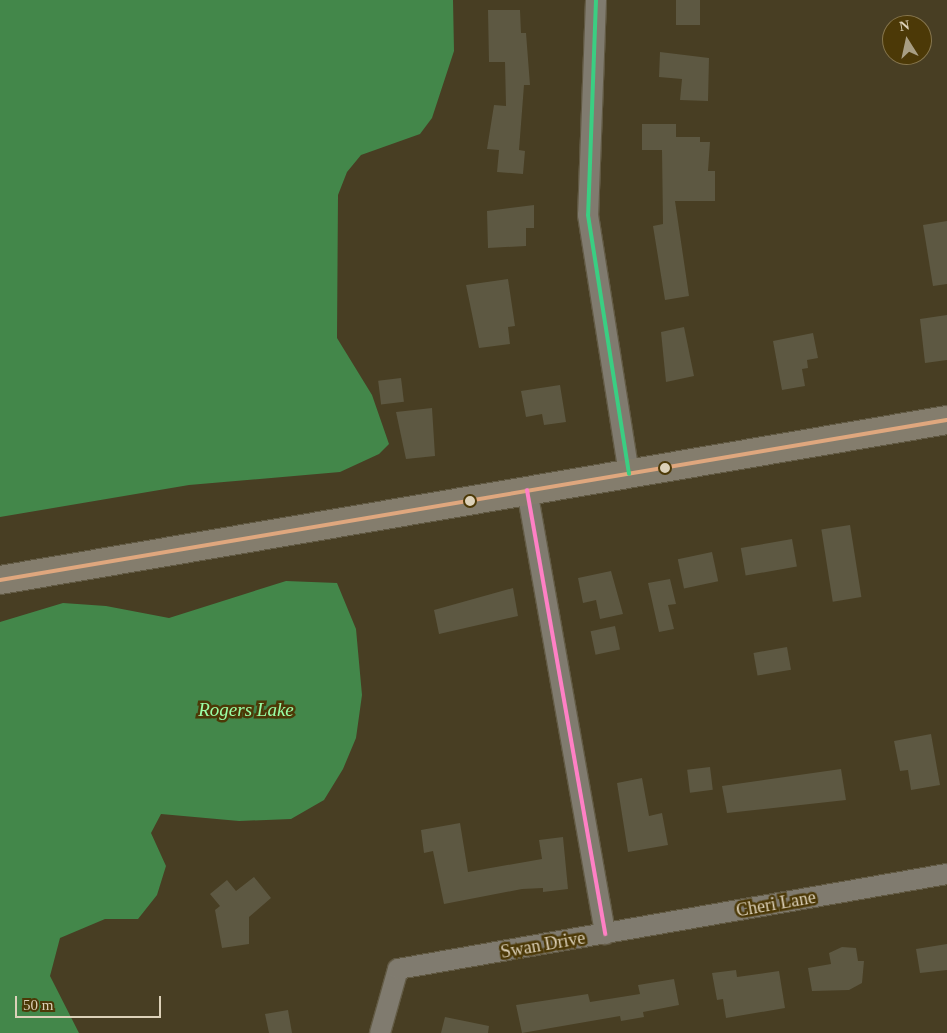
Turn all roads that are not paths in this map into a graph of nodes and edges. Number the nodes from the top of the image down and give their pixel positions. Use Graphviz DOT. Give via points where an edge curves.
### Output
graph roads {
  1 [pos="596,0"];
  2 [pos="947,420"];
  3 [pos="629,474"];
  4 [pos="528,490"];
  5 [pos="0,580"];
  6 [pos="947,874"];
  7 [pos="605,934"];
  8 [pos="380,1033"];
  1 -- 3 [label="street" via="588,215"];
  2 -- 3 [label="street"];
  3 -- 4 [label="street"];
  4 -- 5 [label="street"];
  4 -- 7 [label="street, Swan Drive"];
  6 -- 7 [label="street, Cheri Lane"];
  7 -- 8 [label="street, Swan Drive" via="398,969"];
}
